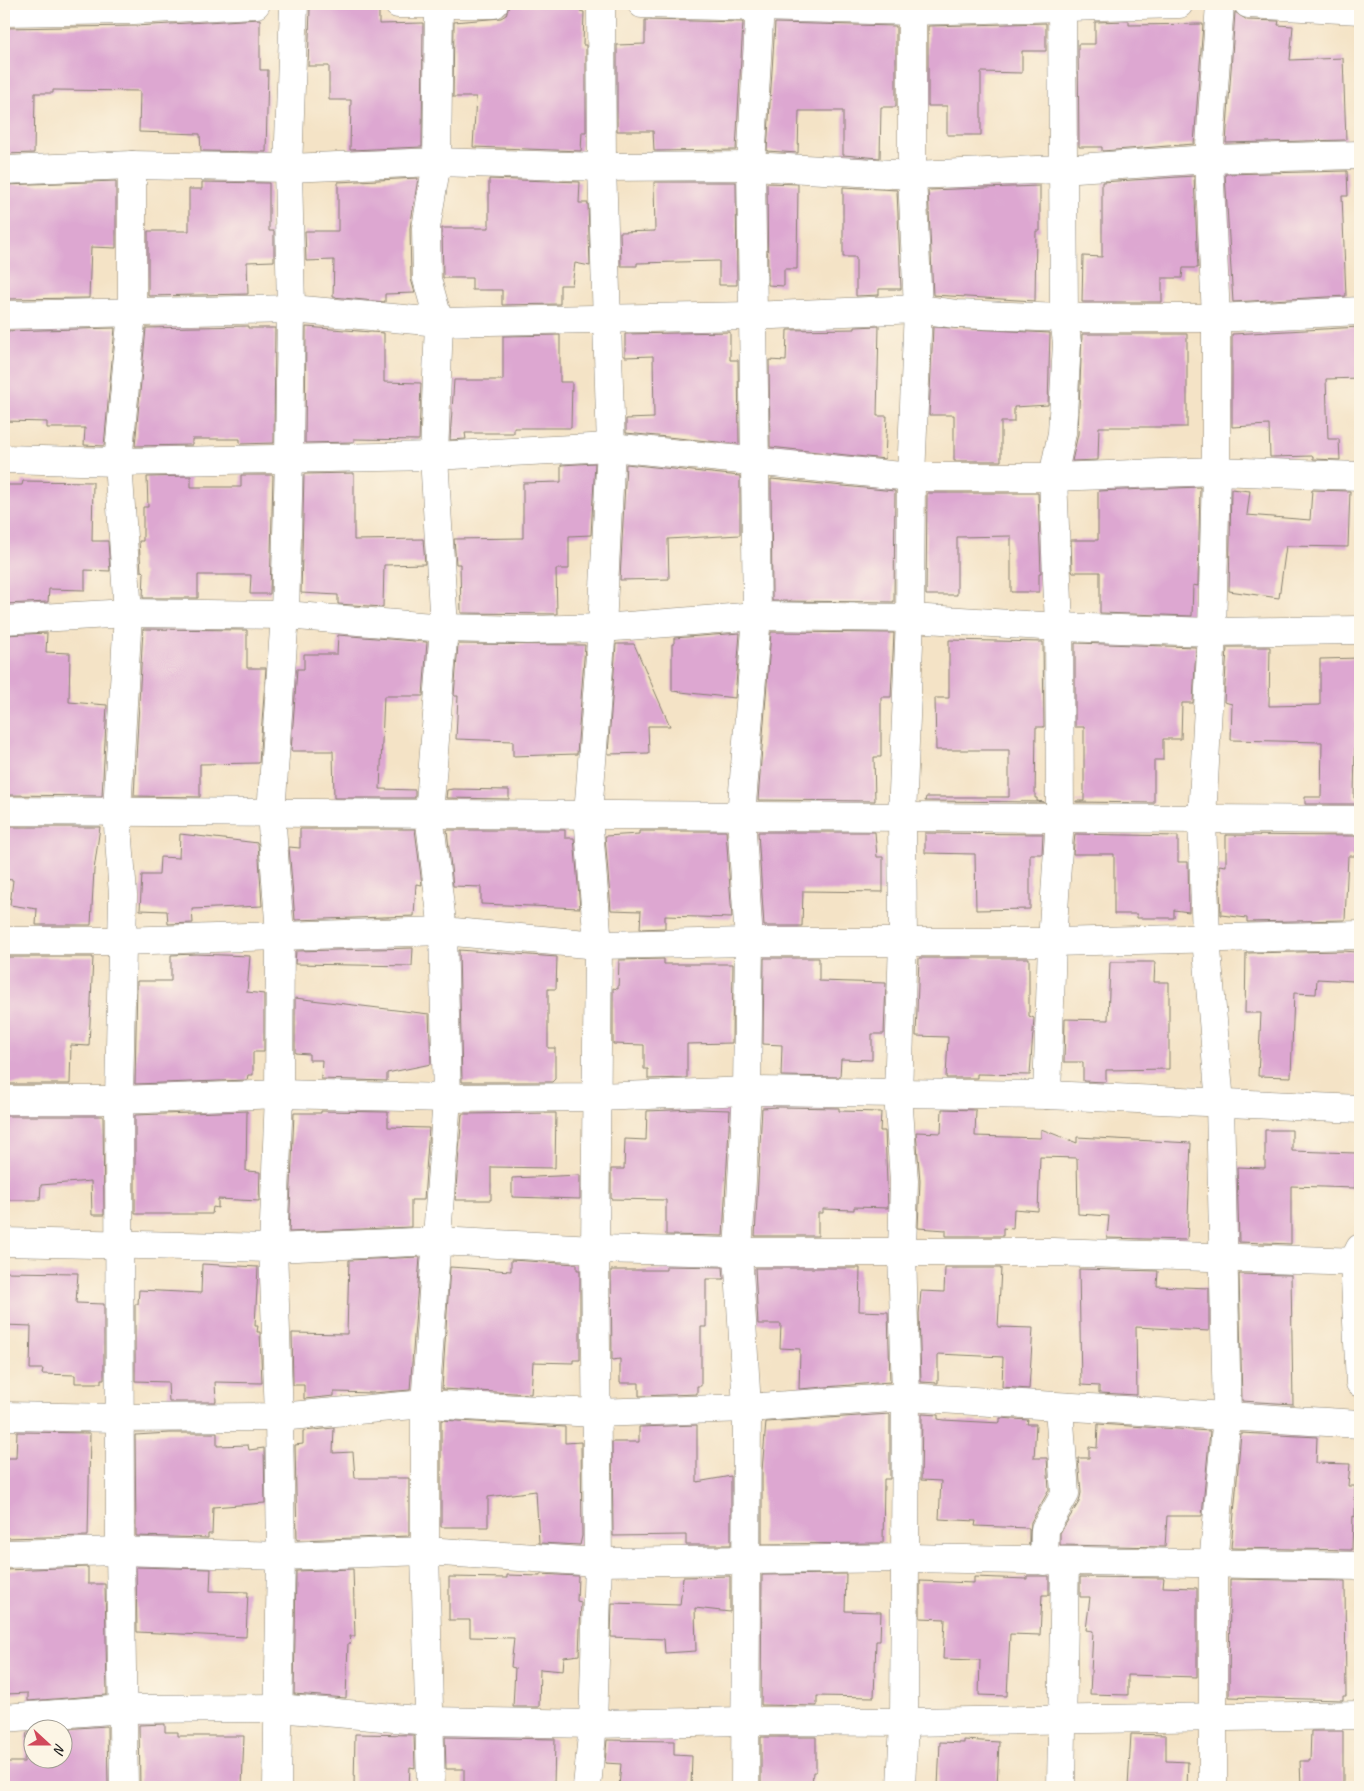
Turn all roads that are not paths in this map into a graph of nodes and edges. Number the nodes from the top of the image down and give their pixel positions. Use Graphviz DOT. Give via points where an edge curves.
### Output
graph roads {
  1 [pos="256,4"];
  2 [pos="294,4"];
  3 [pos="398,4"];
  4 [pos="439,4"];
  5 [pos="494,4"];
  6 [pos="601,4"];
  7 [pos="642,4"];
  8 [pos="1179,4"];
  9 [pos="1220,4"];
  10 [pos="1248,4"];
  11 [pos="760,6"];
  12 [pos="1062,6"];
  13 [pos="134,7"];
  14 [pos="912,7"];
  15 [pos="1360,10"];
  16 [pos="4,12"];
  17 [pos="1360,155"];
  18 [pos="1209,159"];
  19 [pos="437,162"];
  20 [pos="132,165"];
  21 [pos="751,166"];
  22 [pos="602,167"];
  23 [pos="288,168"];
  24 [pos="1062,169"];
  25 [pos="4,170"];
  26 [pos="912,175"];
  27 [pos="291,309"];
  28 [pos="918,309"];
  29 [pos="1360,311"];
  30 [pos="132,312"];
  31 [pos="4,315"];
  32 [pos="752,316"];
  33 [pos="1064,318"];
  34 [pos="1216,318"];
  35 [pos="609,319"];
  36 [pos="439,322"];
  37 [pos="611,447"];
  38 [pos="434,456"];
  39 [pos="289,457"];
  40 [pos="4,459"];
  41 [pos="756,460"];
  42 [pos="118,462"];
  43 [pos="1216,471"];
  44 [pos="1360,476"];
  45 [pos="911,477"];
  46 [pos="1053,478"];
  47 [pos="128,613"];
  48 [pos="285,615"];
  49 [pos="757,616"];
  50 [pos="910,618"];
  51 [pos="4,620"];
  52 [pos="1059,627"];
  53 [pos="444,628"];
  54 [pos="602,628"];
  55 [pos="1360,630"];
  56 [pos="1212,632"];
  57 [pos="4,811"];
  58 [pos="117,812"];
  59 [pos="272,813"];
  60 [pos="429,814"];
  61 [pos="588,815"];
  62 [pos="741,816"];
  63 [pos="902,817"];
  64 [pos="1060,818"];
  65 [pos="1202,819"];
  66 [pos="1360,820"];
  67 [pos="443,931"];
  68 [pos="280,934"];
  69 [pos="1360,935"];
  70 [pos="1206,938"];
  71 [pos="4,941"];
  72 [pos="120,941"];
  73 [pos="903,941"];
  74 [pos="749,942"];
  75 [pos="1052,942"];
  76 [pos="598,945"];
  77 [pos="748,1091"];
  78 [pos="279,1094"];
  79 [pos="898,1094"];
  80 [pos="1047,1095"];
  81 [pos="598,1097"];
  82 [pos="447,1098"];
  83 [pos="4,1100"];
  84 [pos="119,1100"];
  85 [pos="1220,1103"];
  86 [pos="1360,1109"];
  87 [pos="438,1241"];
  88 [pos="4,1242"];
  89 [pos="120,1244"];
  90 [pos="273,1248"];
  91 [pos="595,1249"];
  92 [pos="902,1251"];
  93 [pos="738,1252"];
  94 [pos="1224,1257"];
  95 [pos="1358,1257"];
  96 [pos="1360,1383"];
  97 [pos="906,1397"];
  98 [pos="425,1404"];
  99 [pos="1059,1407"];
  100 [pos="748,1408"];
  101 [pos="595,1412"];
  102 [pos="1227,1415"];
  103 [pos="4,1416"];
  104 [pos="279,1416"];
  105 [pos="120,1418"];
  106 [pos="1360,1424"];
  107 [pos="120,1551"];
  108 [pos="425,1551"];
  109 [pos="4,1554"];
  110 [pos="281,1556"];
  111 [pos="905,1558"];
  112 [pos="747,1561"];
  113 [pos="598,1562"];
  114 [pos="1055,1562"];
  115 [pos="1213,1564"];
  116 [pos="1360,1566"];
  117 [pos="278,1708"];
  118 [pos="124,1709"];
  119 [pos="1360,1715"];
  120 [pos="4,1718"];
  121 [pos="1213,1718"];
  122 [pos="1063,1720"];
  123 [pos="429,1721"];
  124 [pos="745,1721"];
  125 [pos="904,1722"];
  126 [pos="593,1724"];
  127 [pos="124,1787"];
  128 [pos="277,1787"];
  129 [pos="431,1787"];
  130 [pos="587,1787"];
  131 [pos="745,1787"];
  132 [pos="901,1787"];
  133 [pos="1061,1787"];
  134 [pos="1213,1787"];
  1 -- 13 [label="street"];
  2 -- 23 [label="street"];
  3 -- 4 [label="street"];
  4 -- 5 [label="street"];
  4 -- 19 [label="street"];
  6 -- 22 [label="street"];
  7 -- 11 [label="street"];
  8 -- 12 [label="street"];
  9 -- 18 [label="street"];
  10 -- 15 [label="street"];
  11 -- 14 [label="street"];
  11 -- 21 [label="street"];
  12 -- 14 [label="street"];
  12 -- 24 [label="street"];
  13 -- 16 [label="street"];
  14 -- 26 [label="street"];
  17 -- 18 [label="street"];
  18 -- 24 [label="street"];
  18 -- 34 [label="street"];
  19 -- 22 [label="street"];
  19 -- 23 [label="street"];
  19 -- 36 [label="street" via="426,228 427,279"];
  20 -- 23 [label="street"];
  20 -- 25 [label="street"];
  20 -- 30 [label="street"];
  21 -- 22 [label="street"];
  21 -- 26 [label="street"];
  21 -- 32 [label="street"];
  22 -- 35 [label="street"];
  23 -- 27 [label="street"];
  24 -- 26 [label="street"];
  24 -- 33 [label="street"];
  26 -- 28 [label="street"];
  27 -- 30 [label="street"];
  27 -- 36 [label="street"];
  27 -- 39 [label="street"];
  28 -- 32 [label="street"];
  28 -- 33 [label="street" via="956,314"];
  28 -- 45 [label="street"];
  29 -- 34 [label="street"];
  30 -- 31 [label="street"];
  30 -- 42 [label="street"];
  32 -- 35 [label="street"];
  32 -- 41 [label="street"];
  33 -- 34 [label="street"];
  33 -- 46 [label="street" via="1068,342 1063,424"];
  34 -- 43 [label="street"];
  35 -- 36 [label="street"];
  35 -- 37 [label="street"];
  36 -- 38 [label="street"];
  37 -- 38 [label="street"];
  37 -- 41 [label="street"];
  37 -- 54 [label="street"];
  38 -- 39 [label="street"];
  38 -- 53 [label="street"];
  39 -- 42 [label="street"];
  39 -- 48 [label="street"];
  40 -- 42 [label="street"];
  41 -- 45 [label="street"];
  41 -- 49 [label="street"];
  42 -- 47 [label="street"];
  43 -- 44 [label="street"];
  43 -- 46 [label="street"];
  43 -- 56 [label="street"];
  45 -- 46 [label="street"];
  45 -- 50 [label="street"];
  46 -- 52 [label="street"];
  47 -- 48 [label="street"];
  47 -- 51 [label="street"];
  47 -- 58 [label="street"];
  48 -- 53 [label="street"];
  48 -- 59 [label="street"];
  49 -- 50 [label="street"];
  49 -- 54 [label="street"];
  49 -- 62 [label="street"];
  50 -- 52 [label="street"];
  50 -- 63 [label="street"];
  52 -- 56 [label="street"];
  52 -- 64 [label="street"];
  53 -- 54 [label="street"];
  53 -- 60 [label="street"];
  54 -- 61 [label="street"];
  55 -- 56 [label="street"];
  56 -- 65 [label="street"];
  57 -- 58 [label="street"];
  58 -- 59 [label="street"];
  58 -- 72 [label="street" via="123,895"];
  59 -- 60 [label="street"];
  59 -- 68 [label="street"];
  60 -- 61 [label="street"];
  60 -- 67 [label="street"];
  61 -- 62 [label="street"];
  61 -- 76 [label="street"];
  62 -- 63 [label="street"];
  62 -- 74 [label="street"];
  63 -- 64 [label="street"];
  63 -- 73 [label="street"];
  64 -- 65 [label="street"];
  64 -- 75 [label="street"];
  65 -- 66 [label="street"];
  65 -- 70 [label="street"];
  67 -- 68 [label="street"];
  67 -- 76 [label="street"];
  67 -- 82 [label="street"];
  68 -- 72 [label="street"];
  68 -- 78 [label="street"];
  69 -- 70 [label="street"];
  70 -- 75 [label="street"];
  70 -- 85 [label="street"];
  71 -- 72 [label="street"];
  72 -- 84 [label="street"];
  73 -- 74 [label="street"];
  73 -- 75 [label="street"];
  73 -- 79 [label="street"];
  74 -- 76 [label="street"];
  74 -- 77 [label="street"];
  75 -- 80 [label="street"];
  76 -- 81 [label="street"];
  77 -- 79 [label="street"];
  77 -- 81 [label="street"];
  77 -- 93 [label="street"];
  78 -- 82 [label="street"];
  78 -- 84 [label="street"];
  78 -- 90 [label="street"];
  79 -- 80 [label="street"];
  79 -- 92 [label="street" via="904,1180"];
  80 -- 85 [label="street"];
  81 -- 82 [label="street"];
  81 -- 91 [label="street"];
  82 -- 87 [label="street"];
  83 -- 84 [label="street"];
  84 -- 89 [label="street"];
  85 -- 86 [label="street"];
  85 -- 94 [label="street"];
  87 -- 90 [label="street"];
  87 -- 91 [label="street"];
  87 -- 98 [label="street"];
  88 -- 89 [label="street"];
  89 -- 90 [label="street"];
  89 -- 105 [label="street"];
  90 -- 104 [label="street"];
  91 -- 93 [label="street"];
  91 -- 101 [label="street"];
  92 -- 93 [label="street"];
  92 -- 94 [label="street"];
  92 -- 97 [label="street"];
  93 -- 100 [label="street"];
  94 -- 95 [label="street"];
  94 -- 102 [label="street"];
  95 -- 96 [label="street"];
  97 -- 99 [label="street"];
  97 -- 100 [label="street"];
  97 -- 111 [label="street"];
  98 -- 101 [label="street"];
  98 -- 104 [label="street"];
  98 -- 108 [label="street"];
  99 -- 102 [label="street"];
  99 -- 114 [label="street" via="1065,1494 1045,1529"];
  100 -- 101 [label="street"];
  100 -- 112 [label="street"];
  101 -- 113 [label="street"];
  102 -- 106 [label="street"];
  102 -- 115 [label="street"];
  103 -- 105 [label="street"];
  104 -- 105 [label="street"];
  104 -- 110 [label="street"];
  105 -- 107 [label="street"];
  107 -- 109 [label="street"];
  107 -- 110 [label="street"];
  107 -- 118 [label="street"];
  108 -- 110 [label="street"];
  108 -- 113 [label="street"];
  108 -- 123 [label="street"];
  110 -- 117 [label="street"];
  111 -- 112 [label="street"];
  111 -- 114 [label="street"];
  111 -- 125 [label="street"];
  112 -- 113 [label="street"];
  112 -- 124 [label="street"];
  113 -- 126 [label="street"];
  114 -- 115 [label="street"];
  114 -- 122 [label="street"];
  115 -- 116 [label="street"];
  115 -- 121 [label="street"];
  117 -- 118 [label="street"];
  117 -- 123 [label="street"];
  117 -- 128 [label="street"];
  118 -- 120 [label="street"];
  118 -- 127 [label="street"];
  119 -- 121 [label="street"];
  121 -- 122 [label="street"];
  121 -- 134 [label="street"];
  122 -- 125 [label="street"];
  122 -- 133 [label="street"];
  123 -- 126 [label="street"];
  123 -- 129 [label="street"];
  124 -- 125 [label="street"];
  124 -- 126 [label="street"];
  124 -- 131 [label="street"];
  125 -- 132 [label="street"];
  126 -- 130 [label="street"];
}
